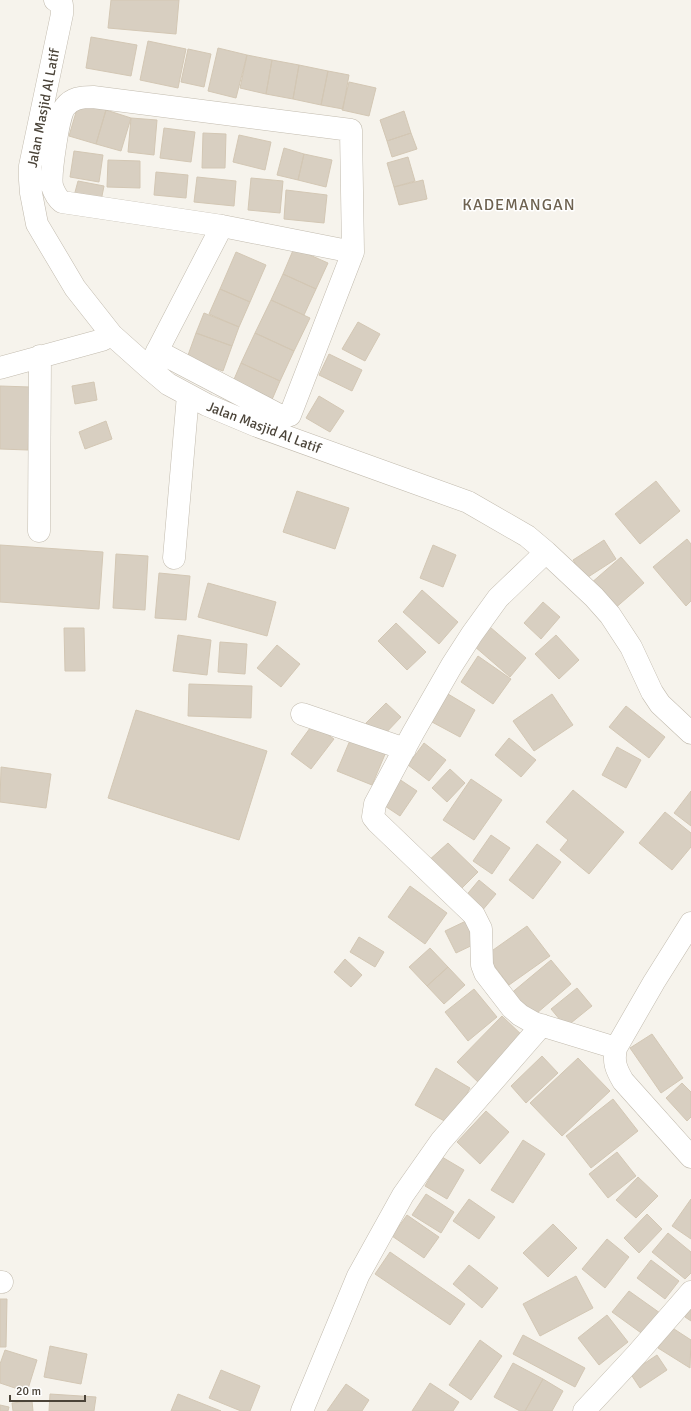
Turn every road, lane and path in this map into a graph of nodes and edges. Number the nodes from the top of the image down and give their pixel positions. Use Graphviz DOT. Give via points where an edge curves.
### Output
graph roads {
  1 [pos="55,0"];
  2 [pos="222,226"];
  3 [pos="353,252"];
  4 [pos="112,335"];
  5 [pos="40,356"];
  6 [pos="153,359"];
  7 [pos="0,368"];
  8 [pos="188,395"];
  9 [pos="39,531"];
  10 [pos="546,552"];
  11 [pos="174,558"];
  12 [pos="302,714"];
  13 [pos="691,732"];
  14 [pos="405,749"];
  15 [pos="691,923"];
  16 [pos="542,1025"];
  17 [pos="616,1048"];
  18 [pos="691,1157"];
  19 [pos="691,1292"];
  20 [pos="302,1411"];
  21 [pos="584,1411"];
  1 -- 4 [label="street, Jalan Masjid Al Latif" via="62,5 62,14 30,166 32,207 36,224 75,288"];
  2 -- 3 [label="street"];
  2 -- 3 [label="street" via="59,200 51,178 60,117 65,108 80,97 93,97 351,130"];
  2 -- 6 [label="street"];
  3 -- 6 [label="street" via="288,416 281,416"];
  4 -- 5 [label="street"];
  4 -- 6 [label="street, Jalan Masjid Al Latif"];
  5 -- 7 [label="street"];
  5 -- 9 [label="street"];
  6 -- 8 [label="street, Jalan Masjid Al Latif" via="168,384"];
  8 -- 10 [label="street, Jalan Masjid Al Latif" via="257,426 468,502 527,536"];
  8 -- 11 [label="street"];
  10 -- 13 [label="street, Jalan Masjid Al Latif" via="610,615 631,647 656,698"];
  10 -- 14 [label="street" via="498,598 472,634"];
  12 -- 14 [label="street"];
  14 -- 16 [label="street" via="375,804 373,817 474,915 481,929 482,965 485,973 512,1008"];
  15 -- 17 [label="street"];
  16 -- 17 [label="street"];
  16 -- 20 [label="street" via="442,1141 403,1195 358,1276"];
  17 -- 18 [label="street" via="614,1063 623,1081"];
  19 -- 21 [label="street"];
}
